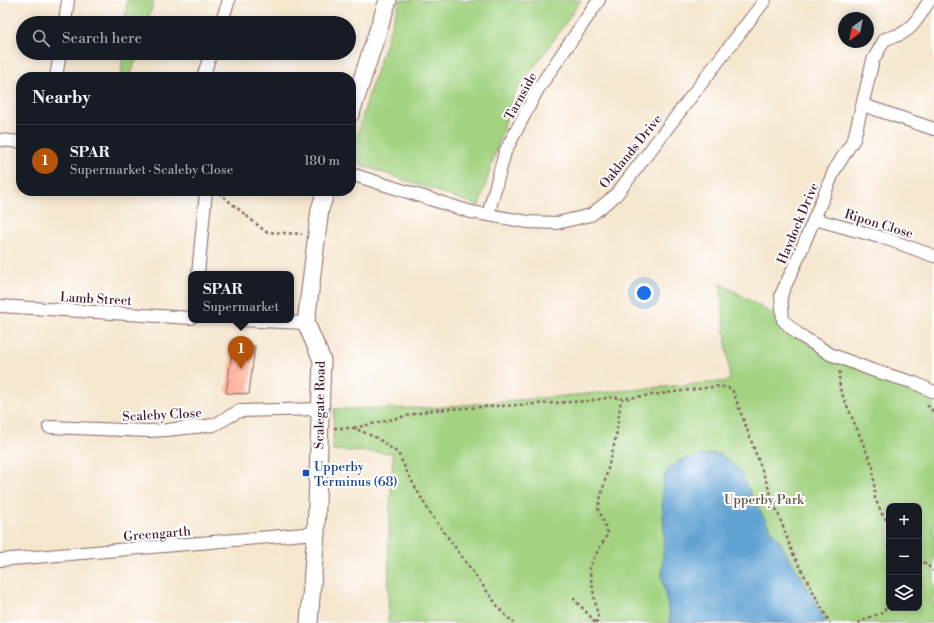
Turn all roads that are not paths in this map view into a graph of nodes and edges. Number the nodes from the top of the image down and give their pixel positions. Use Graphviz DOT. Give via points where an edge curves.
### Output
graph roads {
  1 [pos="68,0"];
  2 [pos="229,0"];
  3 [pos="388,0"];
  4 [pos="599,0"];
  5 [pos="765,0"];
  6 [pos="930,0"];
  7 [pos="66,16"];
  8 [pos="223,16"];
  9 [pos="59,60"];
  10 [pos="208,60"];
  11 [pos="57,72"];
  12 [pos="204,72"];
  13 [pos="356,98"];
  14 [pos="863,105"];
  15 [pos="934,129"];
  16 [pos="0,140"];
  17 [pos="16,142"];
  18 [pos="356,176"];
  19 [pos="206,196"];
  20 [pos="324,196"];
  21 [pos="488,215"];
  22 [pos="814,219"];
  23 [pos="934,256"];
  24 [pos="198,271"];
  25 [pos="0,306"];
  26 [pos="188,318"];
  27 [pos="294,322"];
  28 [pos="306,323"];
  29 [pos="934,392"];
  30 [pos="320,409"];
  31 [pos="48,427"];
  32 [pos="316,533"];
  33 [pos="0,560"];
  34 [pos="309,623"];
  1 -- 7 [label="street"];
  2 -- 8 [label="street"];
  3 -- 13 [label="street"];
  4 -- 21 [label="street, Tarnside" via="538,89 505,152"];
  5 -- 21 [label="street, Oaklands Drive" via="616,195 591,215 557,224"];
  6 -- 14 [label="street, Haydock Drive" via="906,32 886,39 873,60"];
  9 -- 11 [label="street"];
  10 -- 12 [label="street"];
  14 -- 15 [label="street"];
  14 -- 22 [label="street, Haydock Drive" via="854,139 834,171"];
  16 -- 17 [label="street"];
  18 -- 21 [label="street, Oaklands Drive"];
  19 -- 24 [label="street"];
  20 -- 28 [label="street" via="320,209"];
  22 -- 23 [label="street, Ripon Close" via="887,238"];
  22 -- 29 [label="street, Haydock Drive" via="781,295 783,320 798,334 830,354"];
  25 -- 26 [label="street, Lamb Street"];
  27 -- 28 [label="street"];
  28 -- 30 [label="street, Scalegate Road" via="322,360"];
  30 -- 31 [label="street, Scaleby Close" via="239,411 214,425 166,430"];
  30 -- 32 [label="street, Scalegate Road"];
  32 -- 33 [label="street, Greengarth"];
  32 -- 34 [label="street, Scalegate Road"];
}
